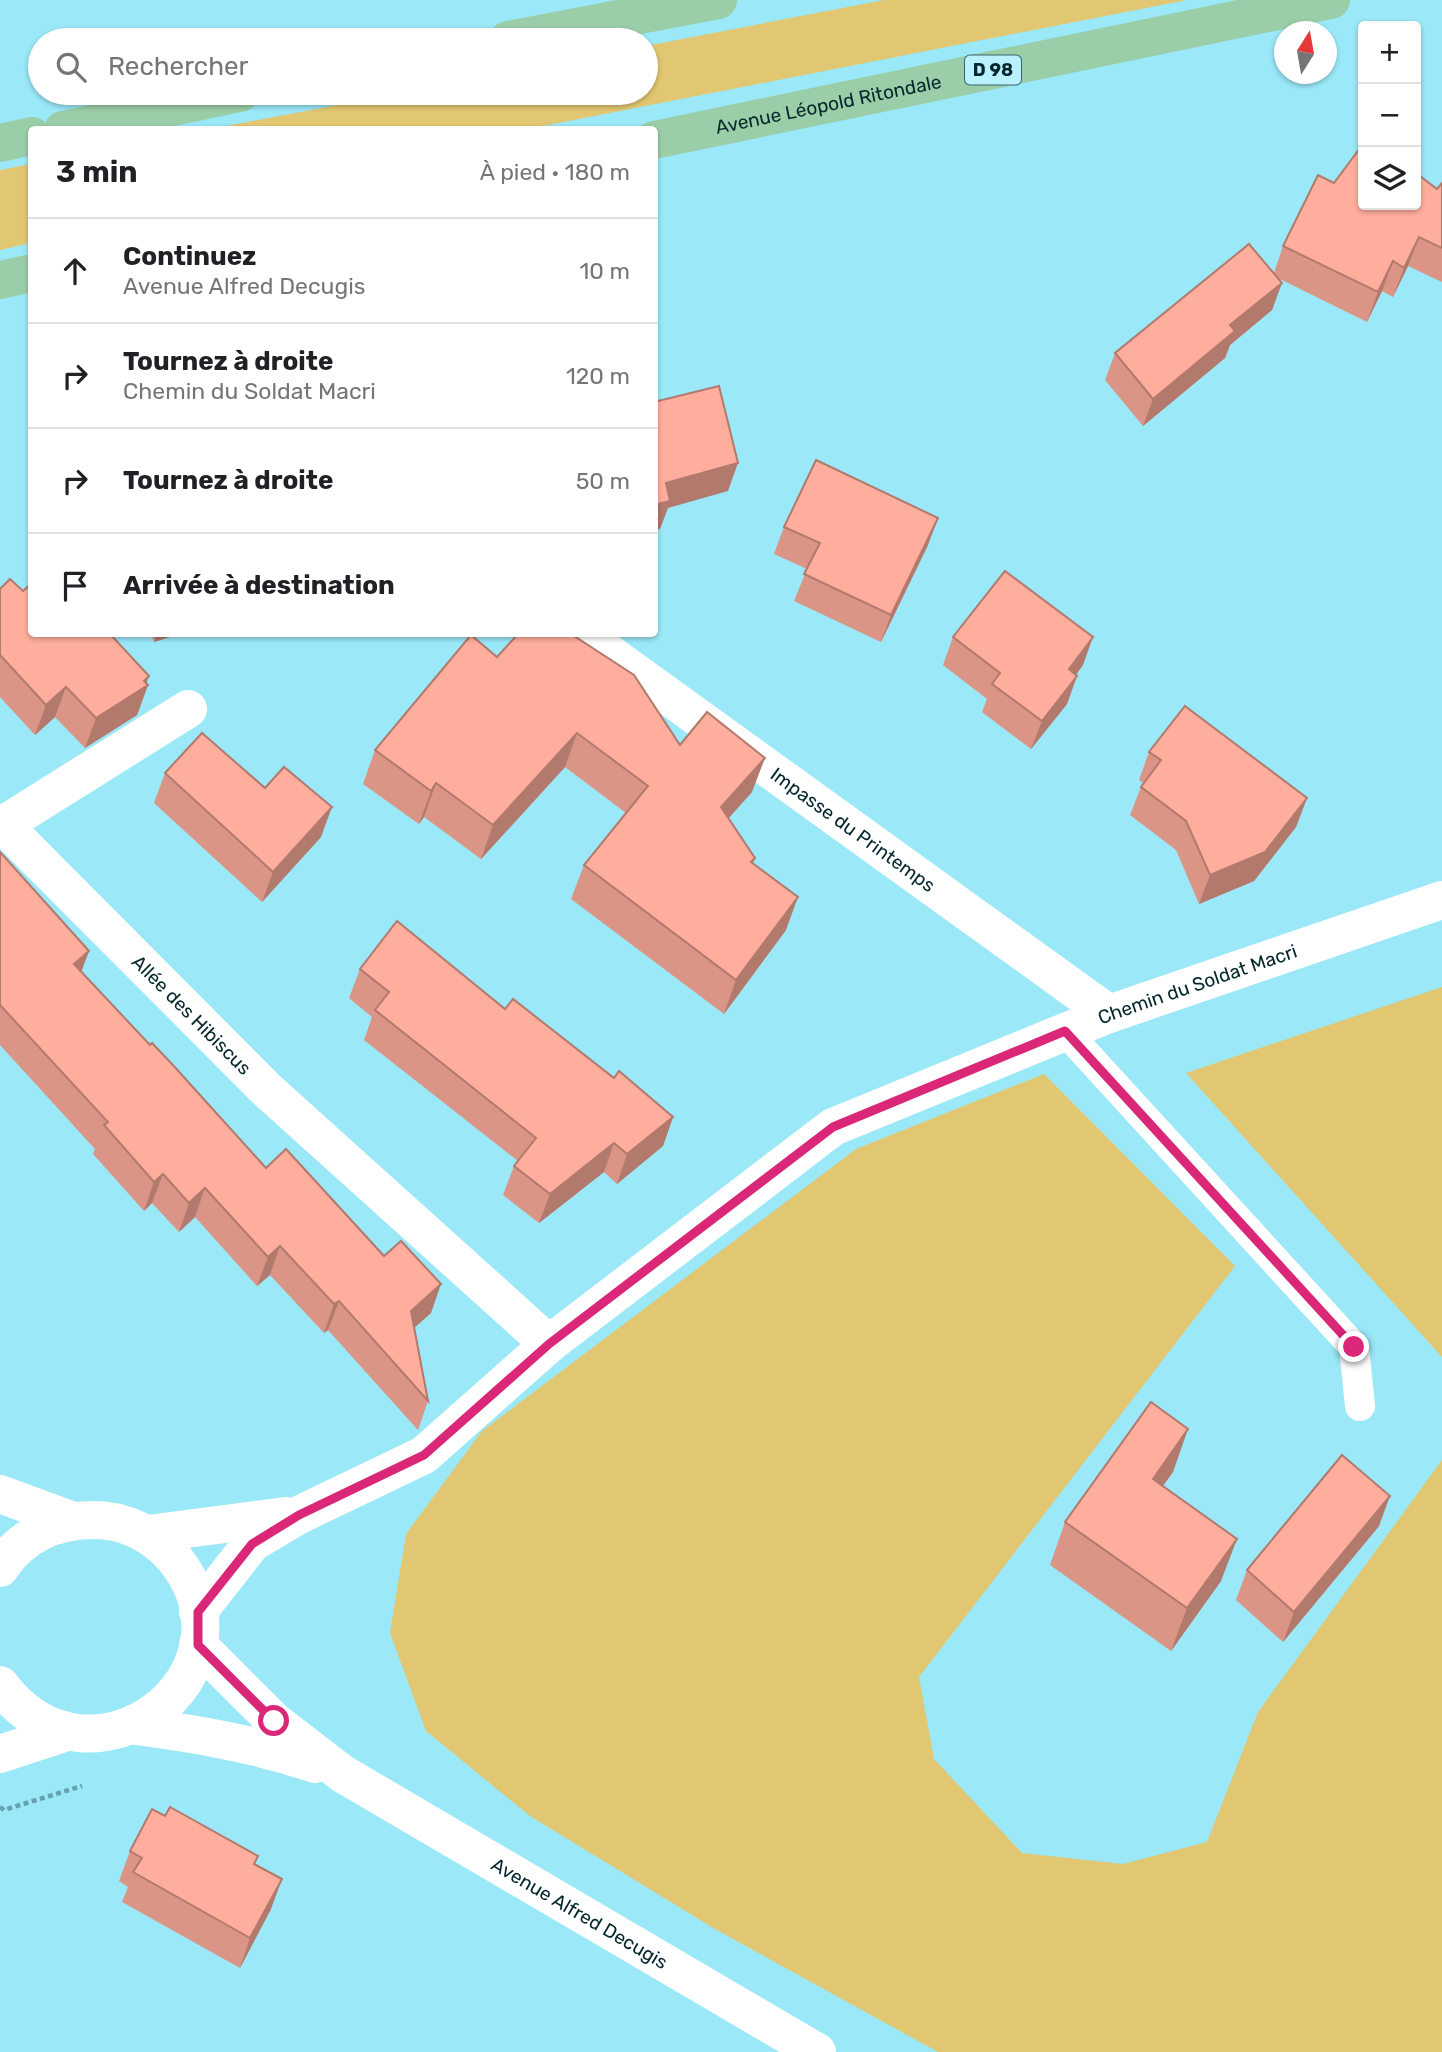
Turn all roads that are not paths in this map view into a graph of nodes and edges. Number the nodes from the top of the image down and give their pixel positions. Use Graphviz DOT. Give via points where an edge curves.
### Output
graph roads {
  1 [pos="718,0"];
  2 [pos="1331,0"];
  3 [pos="571,28"];
  4 [pos="183,105"];
  5 [pos="82,126"];
  6 [pos="28,137"];
  7 [pos="658,140"];
  8 [pos="0,143"];
  9 [pos="28,274"];
  10 [pos="0,280"];
  11 [pos="596,644"];
  12 [pos="188,709"];
  13 [pos="1442,900"];
  14 [pos="1109,1014"];
  15 [pos="1065,1031"];
  16 [pos="549,1344"];
  17 [pos="1360,1406"];
  18 [pos="0,1494"];
  19 [pos="299,1515"];
  20 [pos="71,1520"];
  21 [pos="148,1534"];
  22 [pos="0,1568"];
  23 [pos="198,1629"];
  24 [pos="0,1685"];
  25 [pos="136,1726"];
  26 [pos="67,1732"];
  27 [pos="0,1754"];
  28 [pos="343,1774"];
  29 [pos="817,2052"];
  1 -- 3 [label="highway"];
  2 -- 7 [label="highway, Avenue Léopold Ritondale / D 98"];
  4 -- 5 [label="highway"];
  6 -- 8 [label="highway"];
  9 -- 10 [label="highway"];
  11 -- 14 [label="street, Impasse du Printemps"];
  12 -- 16 [label="street, Allée des Hibiscus" via="3,825 266,1089"];
  13 -- 14 [label="street, Chemin du Soldat Macri"];
  14 -- 15 [label="street, Chemin du Soldat Macri"];
  15 -- 16 [label="street, Chemin du Soldat Macri" via="833,1127"];
  15 -- 17 [label="lane" via="1354,1347"];
  16 -- 19 [label="street, Chemin du Soldat Macri" via="424,1455"];
  18 -- 20 [label="street"];
  19 -- 21 [label="street, Chemin du Soldat Macri"];
  19 -- 23 [label="street, Chemin du Soldat Macri" via="252,1544"];
  20 -- 21 [label="street" via="111,1520"];
  20 -- 22 [label="street" via="25,1540"];
  21 -- 23 [label="street" via="182,1567 193,1588"];
  23 -- 25 [label="street, Chemin du Soldat Macri" via="191,1670 177,1692"];
  23 -- 28 [label="street, Avenue Alfred Decugis" via="274,1721"];
  24 -- 26 [label="street" via="38,1722"];
  25 -- 26 [label="street" via="102,1735"];
  25 -- 28 [label="street, Avenue Alfred Decugis" via="271,1749"];
  26 -- 27 [label="street"];
  28 -- 29 [label="street, Avenue Alfred Decugis"];
}
